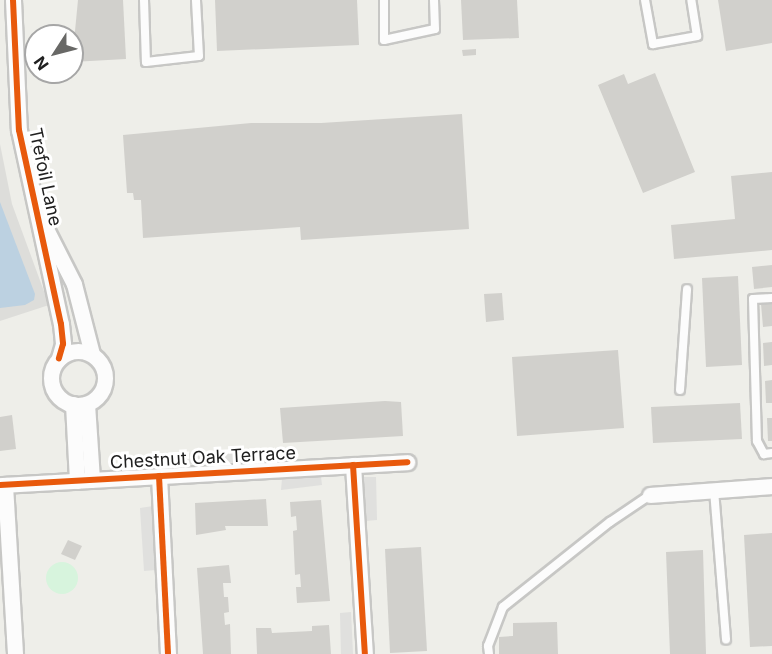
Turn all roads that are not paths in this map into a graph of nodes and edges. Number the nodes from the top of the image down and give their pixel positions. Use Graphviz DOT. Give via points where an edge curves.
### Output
graph roads {
  1 [pos="13,0"];
  2 [pos="144,0"];
  3 [pos="196,0"];
  4 [pos="384,0"];
  5 [pos="434,0"];
  6 [pos="645,0"];
  7 [pos="691,0"];
  8 [pos="7,67"];
  9 [pos="41,220"];
  10 [pos="687,289"];
  11 [pos="772,298"];
  12 [pos="92,354"];
  13 [pos="59,358"];
  14 [pos="680,390"];
  15 [pos="80,404"];
  16 [pos="772,453"];
  17 [pos="407,462"];
  18 [pos="353,465"];
  19 [pos="159,476"];
  20 [pos="84,480"];
  21 [pos="2,485"];
  22 [pos="772,486"];
  23 [pos="714,490"];
  24 [pos="650,495"];
  25 [pos="726,640"];
  26 [pos="15,654"];
  27 [pos="168,654"];
  28 [pos="365,654"];
  29 [pos="489,654"];
  1 -- 8 [label="street, Trefoil Lane"];
  2 -- 3 [label="lane" via="146,62 199,56"];
  4 -- 5 [label="lane" via="384,40 435,29"];
  6 -- 7 [label="lane" via="653,44 697,36"];
  8 -- 9 [label="street, Trefoil Lane"];
  9 -- 12 [label="street, Trefoil Lane" via="74,284"];
  9 -- 13 [label="street, Trefoil Lane" via="48,276 61,324 63,344"];
  10 -- 14 [label="lane"];
  11 -- 16 [label="lane" via="753,299 757,441 764,454"];
  12 -- 13 [label="street" via="75,351"];
  12 -- 15 [label="street, Trefoil Lane" via="104,368 105,385"];
  13 -- 15 [label="street, Trefoil Lane" via="51,384 61,399"];
  15 -- 20 [label="street"];
  17 -- 18 [label="street, Chestnut Oak Terrace"];
  18 -- 19 [label="street, Chestnut Oak Terrace"];
  18 -- 28 [label="street"];
  19 -- 20 [label="street, Chestnut Oak Terrace"];
  19 -- 27 [label="street"];
  20 -- 21 [label="street, Chestnut Oak Terrace"];
  21 -- 26 [label="street"];
  22 -- 23 [label="street"];
  23 -- 24 [label="street"];
  23 -- 25 [label="lane"];
  24 -- 29 [label="lane" via="503,607 488,646"];
}
